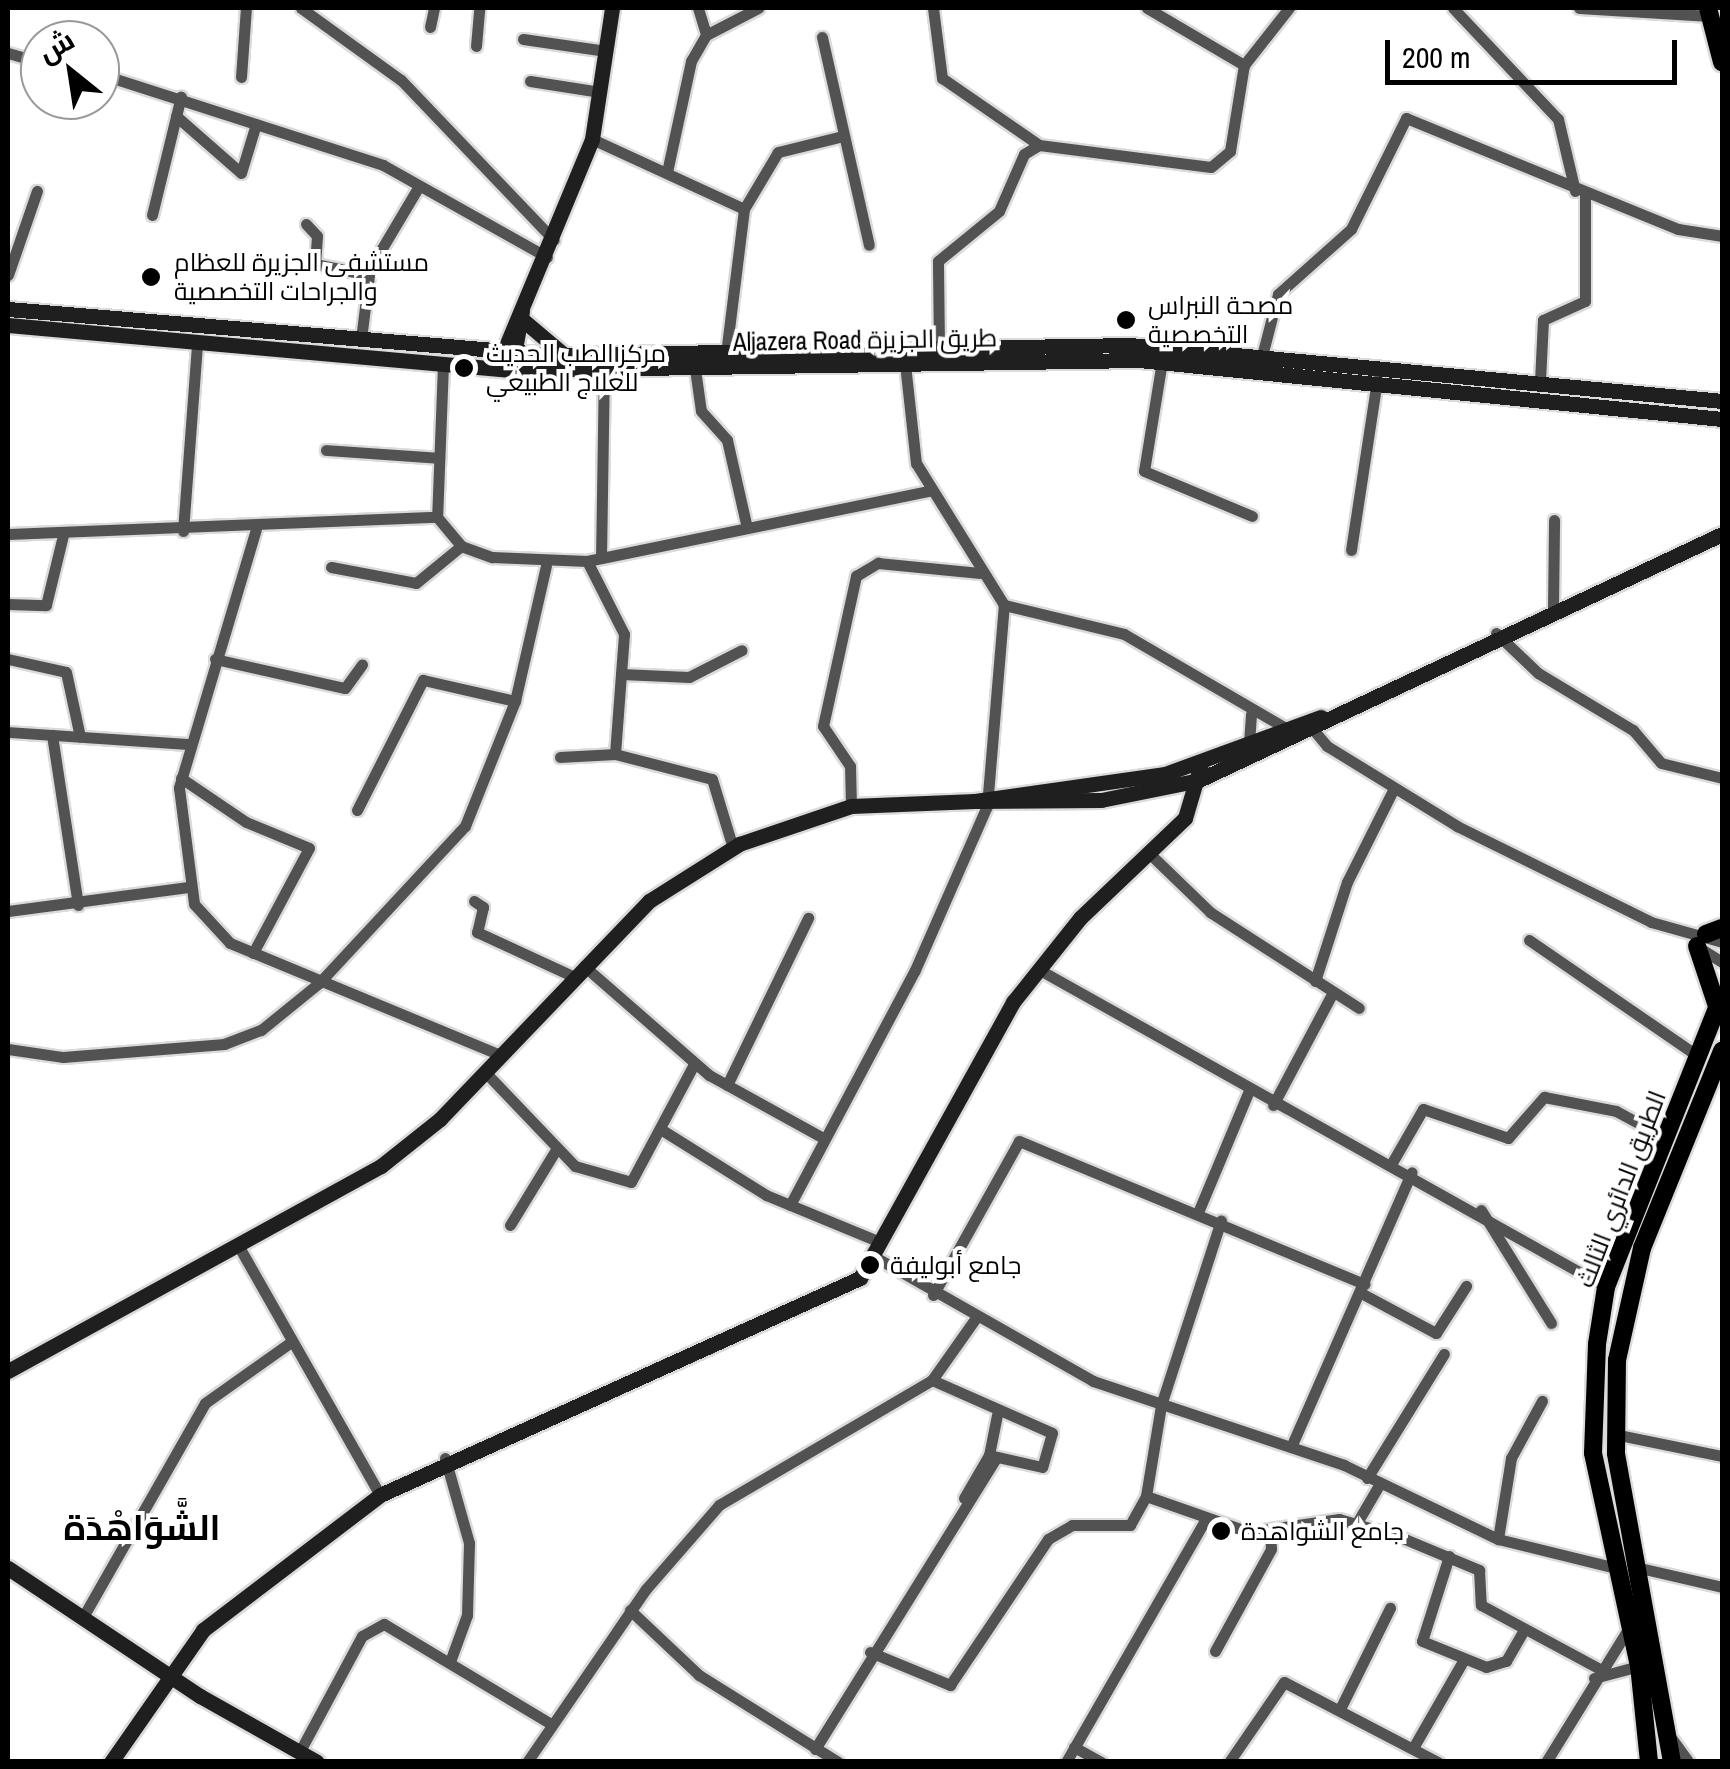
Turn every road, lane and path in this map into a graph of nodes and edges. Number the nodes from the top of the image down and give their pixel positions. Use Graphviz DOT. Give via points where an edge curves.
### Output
graph roads {
  1 [pos="246,8"];
  2 [pos="301,8"];
  3 [pos="434,8"];
  4 [pos="478,8"];
  5 [pos="612,8"];
  6 [pos="698,8"];
  7 [pos="758,8"];
  8 [pos="934,8"];
  9 [pos="1147,8"];
  10 [pos="1289,8"];
  11 [pos="1453,8"];
  12 [pos="1579,8"];
  13 [pos="1709,12"];
  14 [pos="430,27"];
  15 [pos="706,36"];
  16 [pos="822,37"];
  17 [pos="523,39"];
  18 [pos="476,46"];
  19 [pos="606,51"];
  20 [pos="1722,62"];
  21 [pos="1244,66"];
  22 [pos="241,76"];
  23 [pos="120,79"];
  24 [pos="530,81"];
  25 [pos="600,92"];
  26 [pos="181,96"];
  27 [pos="176,116"];
  28 [pos="256,124"];
  29 [pos="839,138"];
  30 [pos="592,139"];
  31 [pos="1040,146"];
  32 [pos="667,172"];
  33 [pos="419,186"];
  34 [pos="37,191"];
  35 [pos="1580,192"];
  36 [pos="744,210"];
  37 [pos="152,215"];
  38 [pos="306,224"];
  39 [pos="1722,236"];
  40 [pos="554,240"];
  41 [pos="869,245"];
  42 [pos="381,250"];
  43 [pos="547,258"];
  44 [pos="8,275"];
  45 [pos="8,310"];
  46 [pos="519,320"];
  47 [pos="8,325"];
  48 [pos="361,340"];
  49 [pos="197,343"];
  50 [pos="939,347"];
  51 [pos="472,349"];
  52 [pos="1263,352"];
  53 [pos="726,353"];
  54 [pos="566,355"];
  55 [pos="507,361"];
  56 [pos="1162,361"];
  57 [pos="443,364"];
  58 [pos="906,364"];
  59 [pos="696,370"];
  60 [pos="604,372"];
  61 [pos="1377,380"];
  62 [pos="1540,381"];
  63 [pos="1722,400"];
  64 [pos="1722,419"];
  65 [pos="326,450"];
  66 [pos="439,458"];
  67 [pos="928,491"];
  68 [pos="1252,516"];
  69 [pos="437,517"];
  70 [pos="1554,520"];
  71 [pos="746,528"];
  72 [pos="256,529"];
  73 [pos="183,531"];
  74 [pos="8,534"];
  75 [pos="1722,534"];
  76 [pos="62,535"];
  77 [pos="461,546"];
  78 [pos="1351,550"];
  79 [pos="601,558"];
  80 [pos="588,561"];
  81 [pos="546,566"];
  82 [pos="332,567"];
  83 [pos="980,574"];
  84 [pos="8,604"];
  85 [pos="1004,605"];
  86 [pos="1553,608"];
  87 [pos="1496,633"];
  88 [pos="742,650"];
  89 [pos="8,659"];
  90 [pos="215,659"];
  91 [pos="362,665"];
  92 [pos="621,674"];
  93 [pos="516,701"];
  94 [pos="1251,714"];
  95 [pos="1312,721"];
  96 [pos="1284,728"];
  97 [pos="8,732"];
  98 [pos="52,735"];
  99 [pos="80,738"];
  100 [pos="1249,743"];
  101 [pos="190,744"];
  102 [pos="614,754"];
  103 [pos="560,758"];
  104 [pos="1200,772"];
  105 [pos="181,778"];
  106 [pos="1722,778"];
  107 [pos="1393,790"];
  108 [pos="984,801"];
  109 [pos="851,806"];
  110 [pos="358,810"];
  111 [pos="733,848"];
  112 [pos="1149,853"];
  113 [pos="188,888"];
  114 [pos="474,900"];
  115 [pos="78,905"];
  116 [pos="8,911"];
  117 [pos="808,918"];
  118 [pos="1706,937"];
  119 [pos="1529,940"];
  120 [pos="253,953"];
  121 [pos="1722,962"];
  122 [pos="1038,969"];
  123 [pos="579,971"];
  124 [pos="1315,981"];
  125 [pos="319,983"];
  126 [pos="1333,992"];
  127 [pos="1722,996"];
  128 [pos="1359,1008"];
  129 [pos="1715,1014"];
  130 [pos="8,1048"];
  131 [pos="1722,1051"];
  132 [pos="501,1055"];
  133 [pos="1698,1056"];
  134 [pos="694,1064"];
  135 [pos="486,1072"];
  136 [pos="726,1084"];
  137 [pos="1248,1093"];
  138 [pos="1274,1105"];
  139 [pos="662,1130"];
  140 [pos="1666,1138"];
  141 [pos="825,1139"];
  142 [pos="558,1148"];
  143 [pos="1394,1161"];
  144 [pos="1412,1172"];
  145 [pos="790,1205"];
  146 [pos="1199,1210"];
  147 [pos="1481,1210"];
  148 [pos="1221,1220"];
  149 [pos="510,1225"];
  150 [pos="238,1245"];
  151 [pos="878,1249"];
  152 [pos="1466,1286"];
  153 [pos="1606,1287"];
  154 [pos="1363,1288"];
  155 [pos="934,1295"];
  156 [pos="975,1319"];
  157 [pos="1551,1323"];
  158 [pos="291,1342"];
  159 [pos="1444,1354"];
  160 [pos="8,1371"];
  161 [pos="932,1380"];
  162 [pos="1542,1402"];
  163 [pos="1160,1405"];
  164 [pos="997,1415"];
  165 [pos="1614,1434"];
  166 [pos="1291,1448"];
  167 [pos="993,1456"];
  168 [pos="1722,1456"];
  169 [pos="445,1458"];
  170 [pos="1373,1482"];
  171 [pos="380,1495"];
  172 [pos="1146,1496"];
  173 [pos="964,1498"];
  174 [pos="1358,1521"];
  175 [pos="1204,1522"];
  176 [pos="1270,1532"];
  177 [pos="1498,1539"];
  178 [pos="1449,1556"];
  179 [pos="8,1568"];
  180 [pos="1616,1568"];
  181 [pos="1640,1568"];
  182 [pos="1722,1587"];
  183 [pos="1390,1608"];
  184 [pos="630,1610"];
  185 [pos="83,1617"];
  186 [pos="1630,1626"];
  187 [pos="1524,1632"];
  188 [pos="1216,1651"];
  189 [pos="870,1652"];
  190 [pos="451,1659"];
  191 [pos="1463,1661"];
  192 [pos="1639,1666"];
  193 [pos="1597,1673"];
  194 [pos="170,1674"];
  195 [pos="1340,1710"];
  196 [pos="551,1724"];
  197 [pos="1672,1739"];
  198 [pos="1074,1747"];
  199 [pos="1412,1748"];
  200 [pos="815,1749"];
  201 [pos="300,1751"];
  202 [pos="111,1762"];
  203 [pos="317,1762"];
  204 [pos="528,1762"];
  205 [pos="838,1762"];
  206 [pos="1066,1762"];
  207 [pos="1100,1762"];
  208 [pos="1228,1762"];
  209 [pos="1438,1762"];
  210 [pos="1546,1762"];
  211 [pos="1649,1762"];
  212 [pos="1672,1762"];
  213 [pos="1689,1762"];
  1 -- 22 [label="street"];
  2 -- 40 [label="street" via="401,80"];
  3 -- 14 [label="street"];
  4 -- 18 [label="street"];
  5 -- 19 [label="street"];
  6 -- 15 [label="street"];
  7 -- 15 [label="street"];
  8 -- 31 [label="street" via="942,78"];
  9 -- 21 [label="street"];
  10 -- 21 [label="street"];
  11 -- 35 [label="street" via="1558,119"];
  12 -- 13 [label="street"];
  13 -- 20 [label="main road"];
  15 -- 32 [label="street" via="691,61"];
  16 -- 29 [label="street"];
  17 -- 19 [label="street"];
  19 -- 25 [label="street"];
  21 -- 31 [label="street" via="1222,164"];
  23 -- 26 [label="street"];
  24 -- 25 [label="street"];
  25 -- 30 [label="street"];
  26 -- 27 [label="street"];
  26 -- 28 [label="street"];
  27 -- 28 [label="street" via="241,173"];
  27 -- 37 [label="street"];
  28 -- 33 [label="street"];
  29 -- 36 [label="street" via="778,152"];
  29 -- 41 [label="street"];
  30 -- 32 [label="street"];
  30 -- 40 [label="street"];
  31 -- 50 [label="street" via="1024,154 989,222 938,261"];
  32 -- 36 [label="street"];
  33 -- 42 [label="street"];
  33 -- 43 [label="street"];
  34 -- 44 [label="street"];
  35 -- 39 [label="street"];
  35 -- 52 [label="street" via="1406,118 1351,229 1278,294"];
  35 -- 62 [label="street" via="1585,301 1543,320"];
  36 -- 53 [label="street"];
  38 -- 48 [label="street" via="317,236 315,264 369,275"];
  40 -- 43 [label="street"];
  43 -- 46 [label="street"];
  45 -- 48 [label="street, Aljazera Road طريق الجزيزة"];
  46 -- 51 [label="street"];
  46 -- 54 [label="street"];
  46 -- 55 [label="street"];
  47 -- 49 [label="street, Aljazera Road طريق الجزيزة"];
  48 -- 51 [label="street, Aljazera Road طريق الجزيزة"];
  49 -- 57 [label="street, Aljazera Road طريق الجزيزة"];
  49 -- 73 [label="street"];
  50 -- 52 [label="street, Aljazera Road طريق الجزيزة"];
  50 -- 53 [label="street, Aljazera Road طريق الجزيزة"];
  51 -- 55 [label="street, Aljazera Road طريق الجزيزة"];
  52 -- 62 [label="street, Aljazera Road طريق الجزيزة"];
  53 -- 54 [label="street, Aljazera Road طريق الجزيزة"];
  54 -- 55 [label="street, Aljazera Road طريق الجزيزة"];
  55 -- 57 [label="street, Aljazera Road طريق الجزيزة"];
  55 -- 60 [label="street, Aljazera Road طريق الجزيزة"];
  56 -- 58 [label="street, Aljazera Road طريق الجزيزة"];
  56 -- 61 [label="street, Aljazera Road طريق الجزيزة"];
  56 -- 68 [label="street" via="1144,471"];
  57 -- 66 [label="street"];
  58 -- 59 [label="street, Aljazera Road طريق الجزيزة"];
  58 -- 67 [label="street" via="910,448"];
  59 -- 60 [label="street, Aljazera Road طريق الجزيزة"];
  59 -- 71 [label="street" via="701,412 727,440"];
  60 -- 79 [label="street"];
  61 -- 64 [label="street, Aljazera Road طريق الجزيزة"];
  61 -- 78 [label="street"];
  62 -- 63 [label="street, Aljazera Road طريق الجزيزة"];
  65 -- 66 [label="street"];
  66 -- 69 [label="street"];
  67 -- 71 [label="street"];
  67 -- 83 [label="street"];
  69 -- 72 [label="street"];
  69 -- 77 [label="street"];
  70 -- 86 [label="street"];
  71 -- 79 [label="street"];
  72 -- 73 [label="street"];
  72 -- 90 [label="street"];
  73 -- 76 [label="street"];
  74 -- 76 [label="street"];
  75 -- 86 [label="street"];
  76 -- 84 [label="street" via="46,605"];
  77 -- 81 [label="street"];
  77 -- 82 [label="street" via="416,583"];
  79 -- 80 [label="street"];
  80 -- 81 [label="street"];
  80 -- 92 [label="street" via="624,634"];
  81 -- 93 [label="street"];
  83 -- 85 [label="street"];
  83 -- 109 [label="street" via="878,564 856,576 823,726 850,766"];
  85 -- 94 [label="street" via="1124,634"];
  85 -- 108 [label="street"];
  86 -- 87 [label="street"];
  87 -- 95 [label="street"];
  87 -- 106 [label="street" via="1538,674 1633,730 1661,763"];
  88 -- 92 [label="street" via="689,677"];
  89 -- 99 [label="street" via="66,672"];
  90 -- 91 [label="street" via="344,688"];
  90 -- 101 [label="street"];
  92 -- 102 [label="street"];
  93 -- 110 [label="street" via="423,680"];
  93 -- 125 [label="street" via="456,840"];
  94 -- 96 [label="street"];
  94 -- 100 [label="street"];
  95 -- 96 [label="street"];
  95 -- 104 [label="street"];
  95 -- 107 [label="street"];
  96 -- 100 [label="street"];
  97 -- 98 [label="street"];
  98 -- 99 [label="street"];
  98 -- 115 [label="street"];
  99 -- 101 [label="street"];
  100 -- 104 [label="street"];
  101 -- 105 [label="street"];
  102 -- 103 [label="street"];
  102 -- 111 [label="street" via="712,779"];
  104 -- 108 [label="street"];
  104 -- 112 [label="street" via="1185,818"];
  105 -- 113 [label="street"];
  105 -- 120 [label="street" via="246,822 309,848"];
  107 -- 118 [label="street"];
  107 -- 124 [label="street" via="1347,882"];
  108 -- 109 [label="street"];
  108 -- 141 [label="street" via="915,970"];
  109 -- 111 [label="street"];
  111 -- 123 [label="street" via="649,901"];
  112 -- 122 [label="street"];
  112 -- 124 [label="street" via="1210,912"];
  113 -- 115 [label="street"];
  113 -- 120 [label="street" via="217,935"];
  114 -- 123 [label="street" via="483,907 476,932"];
  115 -- 116 [label="street"];
  117 -- 136 [label="street"];
  118 -- 121 [label="street"];
  118 -- 129 [label="main road"];
  119 -- 133 [label="street"];
  120 -- 125 [label="street"];
  122 -- 137 [label="street"];
  122 -- 151 [label="street" via="963,1080"];
  123 -- 132 [label="street"];
  123 -- 134 [label="street"];
  124 -- 126 [label="street"];
  125 -- 130 [label="street" via="261,1030 224,1044 64,1057"];
  125 -- 132 [label="street"];
  126 -- 128 [label="street"];
  126 -- 138 [label="street"];
  127 -- 129 [label="main road, الطريق الدائري الثالث"];
  129 -- 133 [label="main road, الطريق الدائري الثالث"];
  131 -- 165 [label="main road, الطريق الدائري الثالث" via="1642,1248 1617,1360"];
  132 -- 135 [label="street"];
  133 -- 140 [label="main road, الطريق الدائري الثالث"];
  134 -- 136 [label="street"];
  134 -- 139 [label="street"];
  135 -- 142 [label="street"];
  135 -- 150 [label="street" via="381,1166"];
  136 -- 141 [label="street"];
  137 -- 138 [label="street"];
  137 -- 146 [label="street"];
  138 -- 143 [label="street"];
  139 -- 142 [label="street" via="631,1182 576,1166"];
  139 -- 145 [label="street"];
  140 -- 143 [label="street" via="1616,1111 1544,1097 1508,1138 1423,1109"];
  140 -- 153 [label="main road, الطريق الدائري الثالث"];
  141 -- 145 [label="street"];
  142 -- 149 [label="street"];
  143 -- 144 [label="street"];
  144 -- 147 [label="street"];
  144 -- 154 [label="street"];
  145 -- 151 [label="street"];
  146 -- 148 [label="street"];
  146 -- 155 [label="street" via="1018,1141"];
  147 -- 153 [label="street"];
  147 -- 157 [label="street"];
  148 -- 154 [label="street"];
  148 -- 163 [label="street"];
  150 -- 158 [label="street"];
  150 -- 160 [label="street"];
  151 -- 155 [label="street"];
  151 -- 169 [label="street" via="860,1278 789,1313"];
  152 -- 154 [label="street" via="1436,1333"];
  153 -- 180 [label="main road, الطريق الدائري الثالث" via="1591,1411"];
  154 -- 166 [label="street"];
  155 -- 156 [label="street"];
  156 -- 161 [label="street"];
  156 -- 163 [label="street"];
  158 -- 171 [label="street"];
  158 -- 185 [label="street" via="206,1404"];
  159 -- 170 [label="street"];
  161 -- 164 [label="street"];
  161 -- 184 [label="street" via="718,1506"];
  162 -- 177 [label="street" via="1511,1458"];
  163 -- 166 [label="street"];
  163 -- 172 [label="street"];
  164 -- 167 [label="street"];
  164 -- 167 [label="street" via="1048,1428 1053,1440 1042,1467"];
  165 -- 168 [label="street"];
  165 -- 181 [label="main road, الطريق الدائري الثالث"];
  166 -- 170 [label="street"];
  167 -- 173 [label="street"];
  167 -- 189 [label="street"];
  169 -- 171 [label="street"];
  169 -- 190 [label="street" via="470,1543 467,1615"];
  170 -- 174 [label="street"];
  170 -- 177 [label="street"];
  171 -- 194 [label="street" via="232,1604"];
  172 -- 175 [label="street"];
  172 -- 189 [label="street" via="1124,1530 1084,1523 1048,1539 950,1685"];
  174 -- 176 [label="street"];
  174 -- 178 [label="street"];
  175 -- 176 [label="street"];
  175 -- 198 [label="street"];
  176 -- 188 [label="street" via="1271,1548"];
  177 -- 180 [label="street"];
  178 -- 187 [label="street" via="1480,1570 1476,1601"];
  178 -- 191 [label="street" via="1420,1632 1427,1645"];
  179 -- 185 [label="street"];
  180 -- 186 [label="main road, الطريق الدائري الثالث"];
  181 -- 182 [label="street"];
  181 -- 197 [label="main road, الطريق الدائري الثالث"];
  183 -- 195 [label="street"];
  184 -- 196 [label="street"];
  184 -- 200 [label="street" via="699,1675"];
  185 -- 194 [label="street"];
  186 -- 192 [label="main road, الطريق الدائري الثالث"];
  186 -- 193 [label="street"];
  187 -- 191 [label="street" via="1495,1666"];
  187 -- 193 [label="street"];
  189 -- 200 [label="street"];
  190 -- 196 [label="street"];
  190 -- 201 [label="street" via="403,1630 368,1630"];
  191 -- 199 [label="street"];
  192 -- 193 [label="street"];
  192 -- 211 [label="main road, الطريق الدائري الثالث"];
  193 -- 210 [label="street"];
  194 -- 201 [label="street"];
  194 -- 202 [label="street"];
  195 -- 199 [label="street"];
  195 -- 208 [label="street" via="1280,1684"];
  196 -- 204 [label="street"];
  197 -- 212 [label="main road, الطريق الدائري الثالث"];
  197 -- 213 [label="street"];
  198 -- 206 [label="street"];
  198 -- 207 [label="street"];
  199 -- 209 [label="street"];
  200 -- 205 [label="street"];
  201 -- 203 [label="street"];
}
